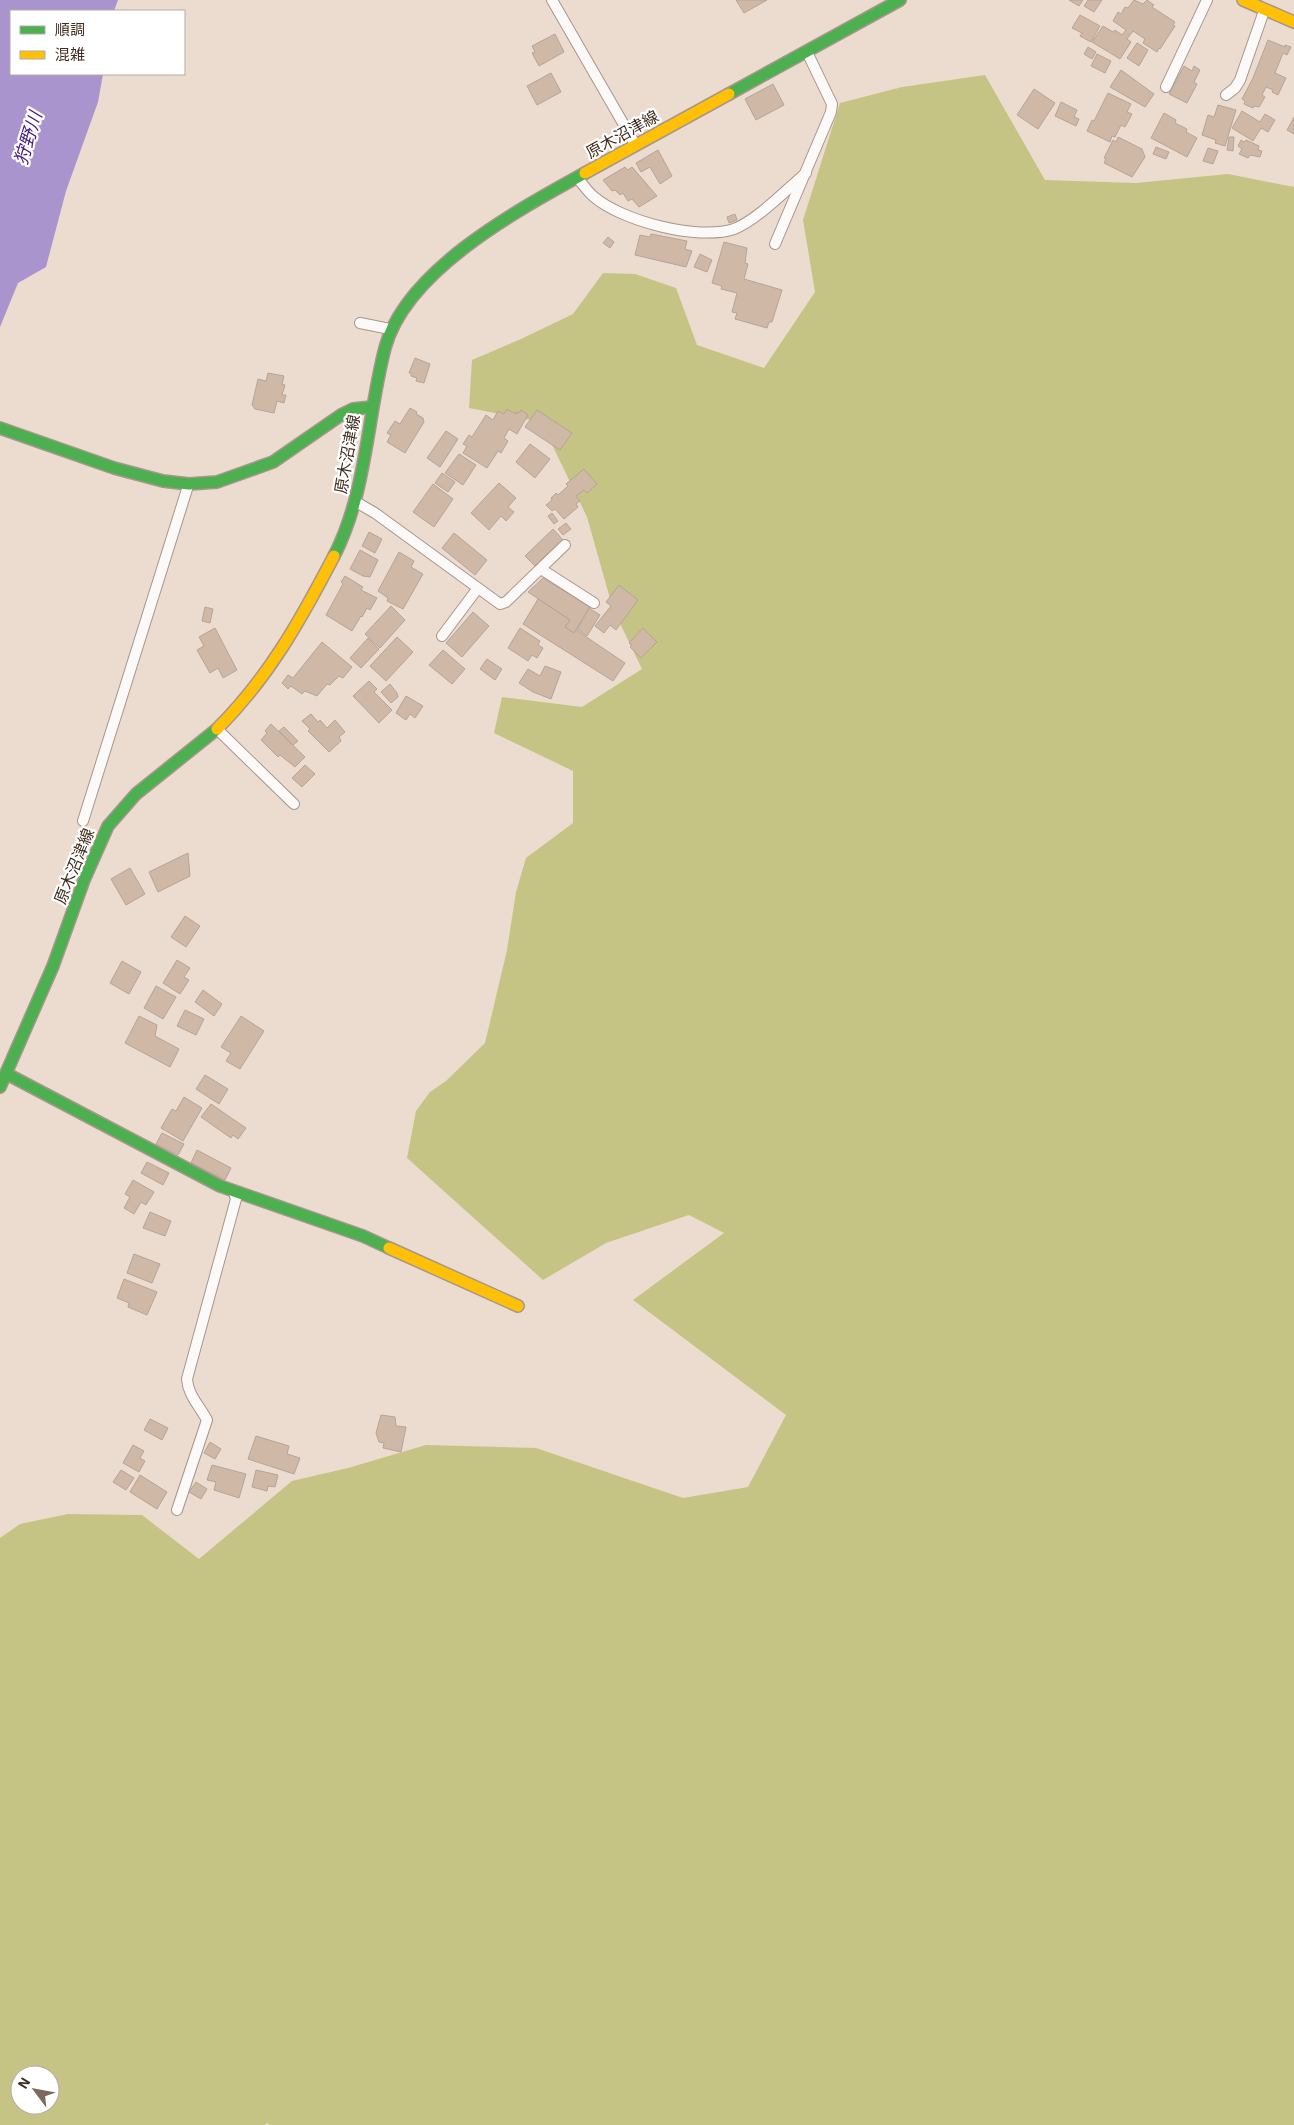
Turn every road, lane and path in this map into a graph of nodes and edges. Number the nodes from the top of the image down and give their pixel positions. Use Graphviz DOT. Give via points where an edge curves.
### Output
graph roads {
  1 [pos="552,0"];
  2 [pos="900,0"];
  3 [pos="1207,0"];
  4 [pos="1243,0"];
  5 [pos="1265,9"];
  6 [pos="1294,22"];
  7 [pos="806,50"];
  8 [pos="1166,88"];
  9 [pos="1226,95"];
  10 [pos="635,144"];
  11 [pos="806,173"];
  12 [pos="577,178"];
  13 [pos="775,244"];
  14 [pos="360,323"];
  15 [pos="391,329"];
  16 [pos="372,407"];
  17 [pos="0,428"];
  18 [pos="184,484"];
  19 [pos="355,502"];
  20 [pos="565,545"];
  21 [pos="541,569"];
  22 [pos="478,588"];
  23 [pos="594,603"];
  24 [pos="442,636"];
  25 [pos="218,729"];
  26 [pos="294,804"];
  27 [pos="83,821"];
  28 [pos="6,1074"];
  29 [pos="0,1087"];
  30 [pos="233,1190"];
  31 [pos="518,1306"];
  32 [pos="177,1510"];
  1 -- 10 [label="lane"];
  2 -- 7 [label="main road, 原木沼津線"];
  3 -- 8 [label="lane"];
  4 -- 5 [label="main road"];
  5 -- 6 [label="main road"];
  5 -- 9 [label="lane" via="1240,80"];
  7 -- 10 [label="main road, 原木沼津線"];
  7 -- 11 [label="lane" via="832,104"];
  10 -- 12 [label="main road, 原木沼津線"];
  11 -- 12 [label="lane" via="750,220 736,228 707,233 642,223 593,196"];
  11 -- 13 [label="lane"];
  12 -- 15 [label="main road, 原木沼津線" via="528,205 457,256 408,302"];
  14 -- 15 [label="lane"];
  15 -- 16 [label="main road, 原木沼津線"];
  16 -- 18 [label="main road" via="341,414 273,462 217,482"];
  16 -- 19 [label="main road, 原木沼津線"];
  17 -- 18 [label="main road" via="114,468"];
  18 -- 27 [label="lane"];
  19 -- 22 [label="lane"];
  19 -- 25 [label="main road, 原木沼津線" via="328,569 287,642 258,683"];
  20 -- 21 [label="lane"];
  21 -- 22 [label="lane" via="500,604"];
  21 -- 23 [label="lane"];
  22 -- 24 [label="lane"];
  25 -- 26 [label="lane"];
  25 -- 28 [label="main road, 原木沼津線" via="136,794 108,826"];
  28 -- 29 [label="main road, 原木沼津線"];
  28 -- 30 [label="main road"];
  30 -- 31 [label="main road" via="363,1236"];
  30 -- 32 [label="lane" via="236,1199 187,1379 188,1390 207,1420"];
}
